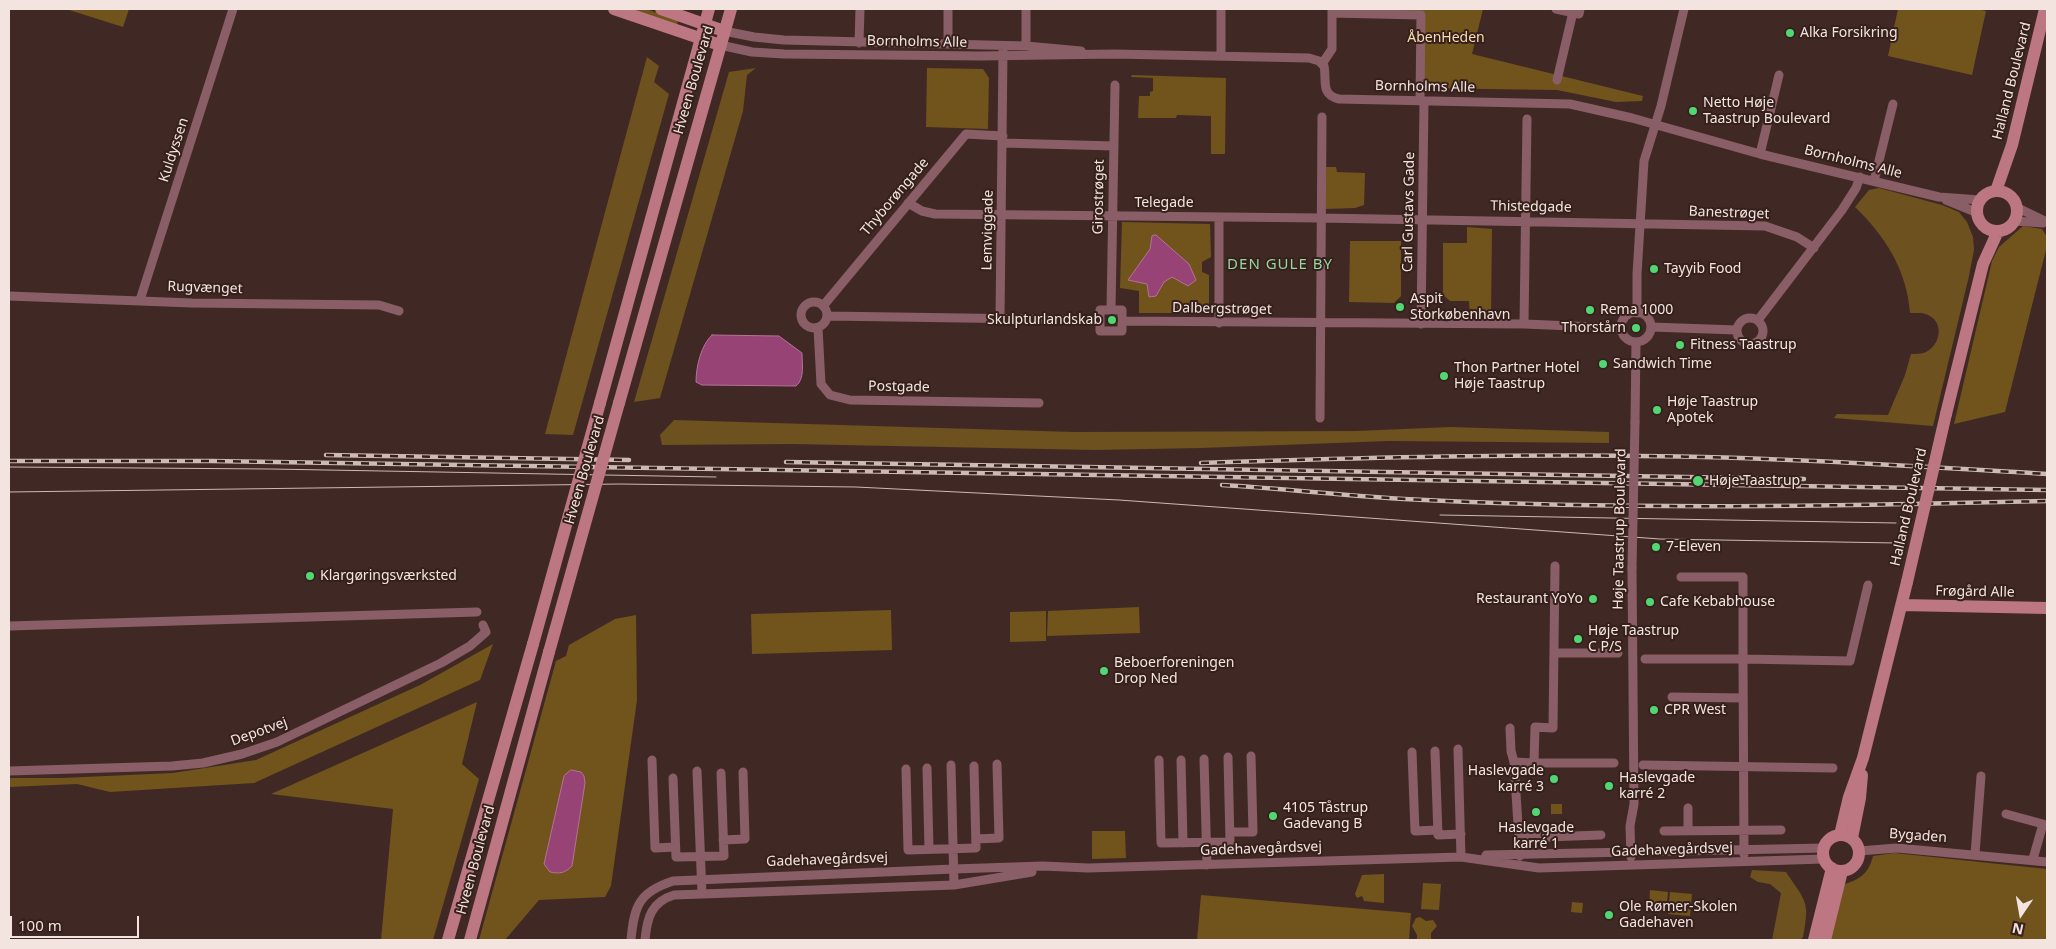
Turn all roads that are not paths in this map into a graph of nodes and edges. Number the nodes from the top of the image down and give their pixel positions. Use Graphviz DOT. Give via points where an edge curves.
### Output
graph roads {
  1 [pos="233,9"];
  2 [pos="614,9"];
  3 [pos="661,9"];
  4 [pos="709,9"];
  5 [pos="730,9"];
  6 [pos="860,9"];
  7 [pos="948,9"];
  8 [pos="1026,9"];
  9 [pos="1221,9"];
  10 [pos="1556,9"];
  11 [pos="1684,9"];
  12 [pos="2045,9"];
  13 [pos="1332,11"];
  14 [pos="1576,11"];
  15 [pos="704,24"];
  16 [pos="724,31"];
  17 [pos="700,38"];
  18 [pos="860,42"];
  19 [pos="948,44"];
  20 [pos="720,45"];
  21 [pos="1003,45"];
  22 [pos="1026,46"];
  23 [pos="1114,54"];
  24 [pos="1004,56"];
  25 [pos="1220,56"];
  26 [pos="1322,64"];
  27 [pos="1778,75"];
  28 [pos="1557,80"];
  29 [pos="1114,85"];
  30 [pos="1422,100"];
  31 [pos="1893,104"];
  32 [pos="1322,117"];
  33 [pos="1527,119"];
  34 [pos="1655,125"];
  35 [pos="1003,140"];
  36 [pos="1114,146"];
  37 [pos="1760,154"];
  38 [pos="1860,177"];
  39 [pos="1874,180"];
  40 [pos="2001,191"];
  41 [pos="1939,197"];
  42 [pos="908,203"];
  43 [pos="1979,207"];
  44 [pos="2017,214"];
  45 [pos="1002,215"];
  46 [pos="1113,217"];
  47 [pos="1219,217"];
  48 [pos="1321,218"];
  49 [pos="1422,219"];
  50 [pos="1525,221"];
  51 [pos="2047,223"];
  52 [pos="1639,224"];
  53 [pos="1985,227"];
  54 [pos="1998,231"];
  55 [pos="1814,248"];
  56 [pos="1984,264"];
  57 [pos="9,296"];
  58 [pos="140,300"];
  59 [pos="823,306"];
  60 [pos="1111,310"];
  61 [pos="399,311"];
  62 [pos="1637,312"];
  63 [pos="827,316"];
  64 [pos="1000,318"];
  65 [pos="1100,320"];
  66 [pos="1758,320"];
  67 [pos="1122,321"];
  68 [pos="1219,323"];
  69 [pos="1320,324"];
  70 [pos="1421,324"];
  71 [pos="1524,324"];
  72 [pos="1651,327"];
  73 [pos="818,328"];
  74 [pos="1621,328"];
  75 [pos="1737,330"];
  76 [pos="1636,342"];
  77 [pos="1039,403"];
  78 [pos="1320,418"];
  79 [pos="1555,566"];
  80 [pos="1681,577"];
  81 [pos="1868,585"];
  82 [pos="1902,605"];
  83 [pos="2047,608"];
  84 [pos="477,612"];
  85 [pos="483,625"];
  86 [pos="9,626"];
  87 [pos="1554,653"];
  88 [pos="1618,653"];
  89 [pos="1645,659"];
  90 [pos="1743,660"];
  91 [pos="1672,697"];
  92 [pos="1742,698"];
  93 [pos="1510,728"];
  94 [pos="1458,749"];
  95 [pos="1435,751"];
  96 [pos="1412,752"];
  97 [pos="1251,756"];
  98 [pos="1228,757"];
  99 [pos="1204,759"];
  100 [pos="652,760"];
  101 [pos="1159,760"];
  102 [pos="1181,760"];
  103 [pos="1514,762"];
  104 [pos="1534,762"];
  105 [pos="1614,763"];
  106 [pos="951,764"];
  107 [pos="997,764"];
  108 [pos="1643,765"];
  109 [pos="974,766"];
  110 [pos="1742,766"];
  111 [pos="927,768"];
  112 [pos="1833,768"];
  113 [pos="906,769"];
  114 [pos="9,771"];
  115 [pos="697,771"];
  116 [pos="743,772"];
  117 [pos="721,773"];
  118 [pos="1981,776"];
  119 [pos="673,778"];
  120 [pos="1688,808"];
  121 [pos="2006,814"];
  122 [pos="1438,830"];
  123 [pos="1743,830"];
  124 [pos="1781,830"];
  125 [pos="1664,831"];
  126 [pos="1688,831"];
  127 [pos="1230,832"];
  128 [pos="1460,834"];
  129 [pos="1601,835"];
  130 [pos="1846,836"];
  131 [pos="1519,838"];
  132 [pos="976,839"];
  133 [pos="723,840"];
  134 [pos="1206,842"];
  135 [pos="1183,843"];
  136 [pos="675,847"];
  137 [pos="954,848"];
  138 [pos="929,849"];
  139 [pos="1744,850"];
  140 [pos="1860,851"];
  141 [pos="1631,853"];
  142 [pos="1975,854"];
  143 [pos="1520,856"];
  144 [pos="701,857"];
  145 [pos="1461,857"];
  146 [pos="2033,859"];
  147 [pos="1744,862"];
  148 [pos="1831,862"];
  149 [pos="2047,862"];
  150 [pos="1207,865"];
  151 [pos="1631,865"];
  152 [pos="1062,868"];
  153 [pos="954,869"];
  154 [pos="701,880"];
  155 [pos="954,885"];
  156 [pos="702,894"];
  157 [pos="448,940"];
  158 [pos="470,940"];
  159 [pos="631,940"];
  160 [pos="646,940"];
  161 [pos="1814,940"];
  162 [pos="1824,940"];
  1 -- 58 [label="street, Kuldyssen"];
  2 -- 17 [label="street"];
  3 -- 15 [label="street"];
  4 -- 15 [label="street, Hveen Boulevard"];
  5 -- 16 [label="street, Hveen Boulevard"];
  6 -- 18 [label="street"];
  7 -- 19 [label="street"];
  8 -- 22 [label="street"];
  9 -- 25 [label="street"];
  10 -- 14 [label="street"];
  11 -- 34 [label="street"];
  12 -- 40 [label="street, Halland Boulevard"];
  13 -- 26 [label="street" via="1332,48"];
  13 -- 30 [label="street, Carl Gustavs Gade" via="1421,15"];
  14 -- 28 [label="street"];
  15 -- 16 [label="street"];
  15 -- 17 [label="street, Hveen Boulevard"];
  16 -- 18 [label="street, Bornholms Alle" via="754,37"];
  16 -- 20 [label="street, Hveen Boulevard"];
  17 -- 20 [label="street"];
  17 -- 157 [label="street, Hveen Boulevard, bridge"];
  18 -- 19 [label="street, Bornholms Alle"];
  19 -- 21 [label="street, Bornholms Alle"];
  20 -- 24 [label="street, Bornholms Alle" via="784,54"];
  20 -- 158 [label="street, Hveen Boulevard, bridge"];
  21 -- 22 [label="street, Bornholms Alle"];
  21 -- 24 [label="street, Lemviggade"];
  22 -- 23 [label="street, Bornholms Alle"];
  23 -- 24 [label="street, Bornholms Alle"];
  23 -- 25 [label="street, Bornholms Alle"];
  24 -- 35 [label="street, Lemviggade"];
  25 -- 26 [label="street, Bornholms Alle" via="1309,58"];
  26 -- 30 [label="street, Bornholms Alle" via="1326,90 1333,98"];
  27 -- 37 [label="street"];
  29 -- 36 [label="street, Girostrøget"];
  30 -- 34 [label="street, Bornholms Alle" via="1570,104"];
  30 -- 49 [label="street, Carl Gustavs Gade"];
  31 -- 39 [label="street"];
  32 -- 48 [label="street"];
  33 -- 50 [label="street"];
  34 -- 37 [label="street, Bornholms Alle"];
  34 -- 52 [label="street" via="1644,161"];
  35 -- 36 [label="street"];
  35 -- 42 [label="street, Thyborøngade" via="966,134"];
  35 -- 45 [label="street, Lemviggade"];
  36 -- 46 [label="street, Girostrøget"];
  37 -- 38 [label="street, Bornholms Alle"];
  38 -- 39 [label="street, Bornholms Alle"];
  38 -- 55 [label="street" via="1856,188"];
  39 -- 41 [label="street, Bornholms Alle"];
  40 -- 43 [label="street" via="1988,193"];
  40 -- 44 [label="street" via="2012,196"];
  41 -- 43 [label="street, Bornholms Alle"];
  41 -- 43 [label="street, Bornholms Alle"];
  42 -- 45 [label="street, Telegade" via="935,214"];
  42 -- 59 [label="street, Thyborøngade"];
  43 -- 53 [label="street" via="1981,223"];
  44 -- 51 [label="street"];
  44 -- 54 [label="street" via="2007,229"];
  45 -- 46 [label="street, Telegade"];
  45 -- 64 [label="street, Lemviggade"];
  46 -- 47 [label="street, Telegade"];
  46 -- 60 [label="street, Girostrøget"];
  47 -- 48 [label="street, Telegade"];
  47 -- 68 [label="street"];
  48 -- 49 [label="street, Telegade"];
  48 -- 69 [label="street"];
  49 -- 50 [label="street, Thistedgade"];
  49 -- 70 [label="street, Carl Gustavs Gade"];
  50 -- 52 [label="street, Thistedgade"];
  50 -- 71 [label="street"];
  52 -- 55 [label="street, Banestrøget" via="1765,226 1797,237"];
  52 -- 62 [label="street"];
  53 -- 54 [label="street"];
  53 -- 56 [label="street, Halland Boulevard"];
  54 -- 56 [label="street, Halland Boulevard"];
  55 -- 66 [label="street"];
  56 -- 82 [label="street, Halland Boulevard, bridge"];
  57 -- 58 [label="street, Rugvænget"];
  58 -- 61 [label="street, Rugvænget" via="379,306"];
  59 -- 63 [label="street"];
  59 -- 73 [label="street" via="810,303 801,314 806,326"];
  60 -- 65 [label="street" via="1100,310"];
  60 -- 67 [label="street" via="1122,310"];
  62 -- 72 [label="street" via="1647,317"];
  62 -- 74 [label="street" via="1624,319"];
  63 -- 64 [label="street"];
  63 -- 73 [label="street" via="825,323"];
  64 -- 65 [label="street"];
  65 -- 67 [label="street" via="1100,331 1122,332"];
  66 -- 75 [label="street" via="1747,318 1740,322"];
  66 -- 75 [label="street" via="1764,333 1755,343 1748,344 1742,340"];
  67 -- 68 [label="street, Dalbergstrøget"];
  68 -- 69 [label="street, Dalbergstrøget"];
  69 -- 70 [label="street, Dalbergstrøget"];
  69 -- 78 [label="street"];
  70 -- 71 [label="street, Dalbergstrøget"];
  71 -- 74 [label="street, Dalbergstrøget"];
  72 -- 75 [label="street"];
  72 -- 76 [label="street" via="1645,339"];
  73 -- 77 [label="street, Postgade" via="821,384 830,395 850,400"];
  74 -- 76 [label="street" via="1624,337"];
  76 -- 141 [label="street, Høje Taastrup Boulevard, bridge"];
  79 -- 87 [label="street"];
  80 -- 90 [label="street" via="1743,577"];
  81 -- 90 [label="street" via="1850,661"];
  82 -- 83 [label="street, Frøgård Alle"];
  82 -- 130 [label="street, Halland Boulevard" via="1871,730 1849,798"];
  84 -- 86 [label="street"];
  85 -- 114 [label="street, Depotvej" via="486,632 441,663 276,742 242,754 172,766"];
  87 -- 88 [label="street"];
  87 -- 104 [label="street" via="1554,728 1535,727"];
  89 -- 90 [label="street"];
  90 -- 92 [label="street"];
  91 -- 92 [label="street"];
  92 -- 110 [label="street"];
  93 -- 103 [label="street"];
  94 -- 128 [label="street"];
  95 -- 122 [label="street"];
  96 -- 122 [label="street" via="1415,831"];
  97 -- 127 [label="street" via="1253,832"];
  98 -- 127 [label="street"];
  99 -- 134 [label="street"];
  100 -- 136 [label="street" via="655,848"];
  101 -- 135 [label="street" via="1161,843"];
  102 -- 135 [label="street"];
  103 -- 104 [label="street"];
  103 -- 131 [label="street"];
  104 -- 105 [label="street"];
  106 -- 137 [label="street"];
  107 -- 132 [label="street" via="999,838"];
  108 -- 110 [label="street"];
  109 -- 132 [label="street"];
  110 -- 112 [label="street"];
  110 -- 123 [label="street"];
  111 -- 138 [label="street"];
  113 -- 138 [label="street" via="908,850"];
  115 -- 144 [label="street"];
  116 -- 133 [label="street" via="745,839"];
  117 -- 133 [label="street"];
  118 -- 142 [label="street"];
  119 -- 136 [label="street"];
  120 -- 126 [label="street"];
  121 -- 146 [label="street" via="2043,824"];
  122 -- 128 [label="street" via="1438,835"];
  123 -- 124 [label="street"];
  123 -- 126 [label="street"];
  123 -- 139 [label="street"];
  125 -- 126 [label="street"];
  127 -- 134 [label="street" via="1230,842"];
  128 -- 145 [label="street"];
  129 -- 131 [label="street"];
  130 -- 140 [label="street" via="1857,844"];
  130 -- 148 [label="street" via="1830,839"];
  131 -- 143 [label="street"];
  132 -- 137 [label="street" via="976,848"];
  133 -- 144 [label="street" via="724,856"];
  134 -- 135 [label="street"];
  134 -- 150 [label="street"];
  136 -- 144 [label="street" via="676,857"];
  137 -- 138 [label="street"];
  137 -- 153 [label="street"];
  139 -- 141 [label="street, Gadehavegårdsvej"];
  139 -- 147 [label="street"];
  139 -- 148 [label="street, Gadehavegårdsvej"];
  140 -- 142 [label="street, Bygaden" via="1897,848"];
  140 -- 148 [label="street" via="1855,864"];
  141 -- 143 [label="street, Gadehavegårdsvej"];
  141 -- 151 [label="street, Høje Taastrup Boulevard"];
  142 -- 146 [label="street, Bygaden"];
  143 -- 145 [label="street, Gadehavegårdsvej" via="1475,854"];
  144 -- 154 [label="street"];
  145 -- 150 [label="street, Gadehavegårdsvej"];
  145 -- 151 [label="street, Gadehavegårdsvej" via="1539,868"];
  146 -- 149 [label="street, Bygaden"];
  147 -- 148 [label="street, Gadehavegårdsvej"];
  147 -- 151 [label="street, Gadehavegårdsvej"];
  148 -- 161 [label="street"];
  148 -- 162 [label="street"];
  150 -- 152 [label="street, Gadehavegårdsvej"];
  152 -- 153 [label="street, Gadehavegårdsvej"];
  152 -- 155 [label="street, Gadehavegårdsvej"];
  153 -- 154 [label="street, Gadehavegårdsvej"];
  153 -- 155 [label="street"];
  154 -- 156 [label="street"];
  154 -- 159 [label="street, Gadehavegårdsvej" via="673,881 645,895 633,919"];
  155 -- 156 [label="street, Gadehavegårdsvej"];
  156 -- 160 [label="street, Gadehavegårdsvej" via="674,895 658,903 649,916"];
}
